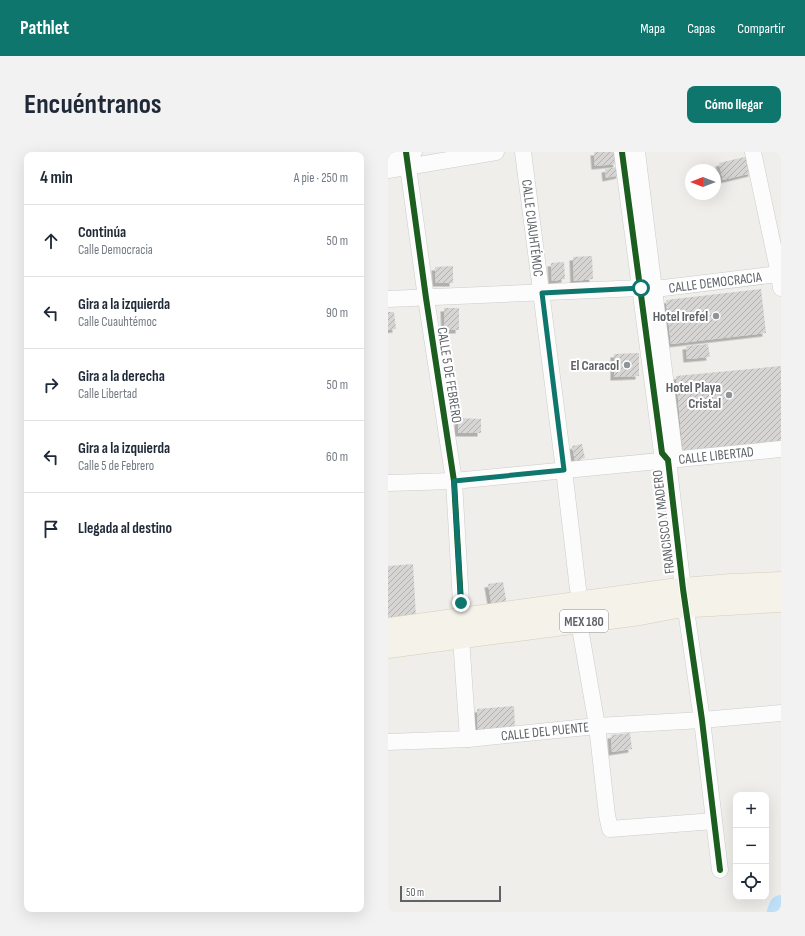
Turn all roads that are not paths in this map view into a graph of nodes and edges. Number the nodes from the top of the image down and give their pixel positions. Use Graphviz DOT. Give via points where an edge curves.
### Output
graph roads {
  1 [pos="496,152"];
  2 [pos="523,152"];
  3 [pos="622,152"];
  4 [pos="637,152"];
  5 [pos="753,152"];
  6 [pos="388,156"];
  7 [pos="409,156"];
  8 [pos="388,170"];
  9 [pos="780,281"];
  10 [pos="648,289"];
  11 [pos="542,293"];
  12 [pos="426,298"];
  13 [pos="388,299"];
  14 [pos="781,449"];
  15 [pos="668,460"];
  16 [pos="564,470"];
  17 [pos="454,481"];
  18 [pos="388,483"];
  19 [pos="781,583"];
  20 [pos="578,590"];
  21 [pos="684,598"];
  22 [pos="781,601"];
  23 [pos="461,603"];
  24 [pos="579,622"];
  25 [pos="398,637"];
  26 [pos="461,638"];
  27 [pos="781,712"];
  28 [pos="702,720"];
  29 [pos="597,726"];
  30 [pos="468,739"];
  31 [pos="388,742"];
  32 [pos="714,821"];
  33 [pos="720,870"];
  1 -- 7 [label="street"];
  2 -- 11 [label="street, CALLE CUAUHTÉMOC"];
  3 -- 10 [label="street, FRANCISCO Y MADERO"];
  4 -- 10 [label="street, FRANCISCO Y MADERO"];
  5 -- 9 [label="street"];
  6 -- 7 [label="street"];
  7 -- 8 [label="street"];
  7 -- 12 [label="street, CALLE 5 DE FEBRERO"];
  9 -- 10 [label="street, CALLE DEMOCRACIA"];
  10 -- 11 [label="street, CALLE DEMOCRACIA"];
  10 -- 15 [label="street, FRANCISCO Y MADERO" via="662,453"];
  11 -- 12 [label="street, CALLE DEMOCRACIA"];
  11 -- 16 [label="street, CALLE CUAUHTÉMOC"];
  12 -- 13 [label="street, CALLE DEMOCRACIA"];
  12 -- 17 [label="street, CALLE 5 DE FEBRERO"];
  14 -- 15 [label="street, CALLE LIBERTAD"];
  15 -- 16 [label="street, CALLE LIBERTAD"];
  15 -- 21 [label="street, FRANCISCO Y MADERO"];
  16 -- 17 [label="street, CALLE LIBERTAD"];
  16 -- 20 [label="street, CALLE CUAUHTÉMOC"];
  17 -- 18 [label="street, CALLE LIBERTAD"];
  17 -- 23 [label="street, CALLE 5 DE FEBRERO"];
  19 -- 21 [label="main road, MEX 180" via="731,584"];
  21 -- 22 [label="main road, MEX 180"];
  21 -- 24 [label="main road, MEX 180" via="677,607"];
  21 -- 25 [label="main road, MEX 180" via="649,593"];
  21 -- 28 [label="street, FRANCISCO Y MADERO"];
  24 -- 26 [label="main road, MEX 180"];
  24 -- 29 [label="street"];
  25 -- 26 [label="main road, MEX 180"];
  26 -- 30 [label="street"];
  27 -- 28 [label="street, CALLE DEL PUENTE"];
  28 -- 29 [label="street, CALLE DEL PUENTE"];
  28 -- 32 [label="street, FRANCISCO Y MADERO"];
  29 -- 30 [label="street, CALLE DEL PUENTE"];
  29 -- 32 [label="street" via="610,829"];
  30 -- 31 [label="street, CALLE DEL PUENTE"];
  32 -- 33 [label="street, FRANCISCO Y MADERO"];
}
